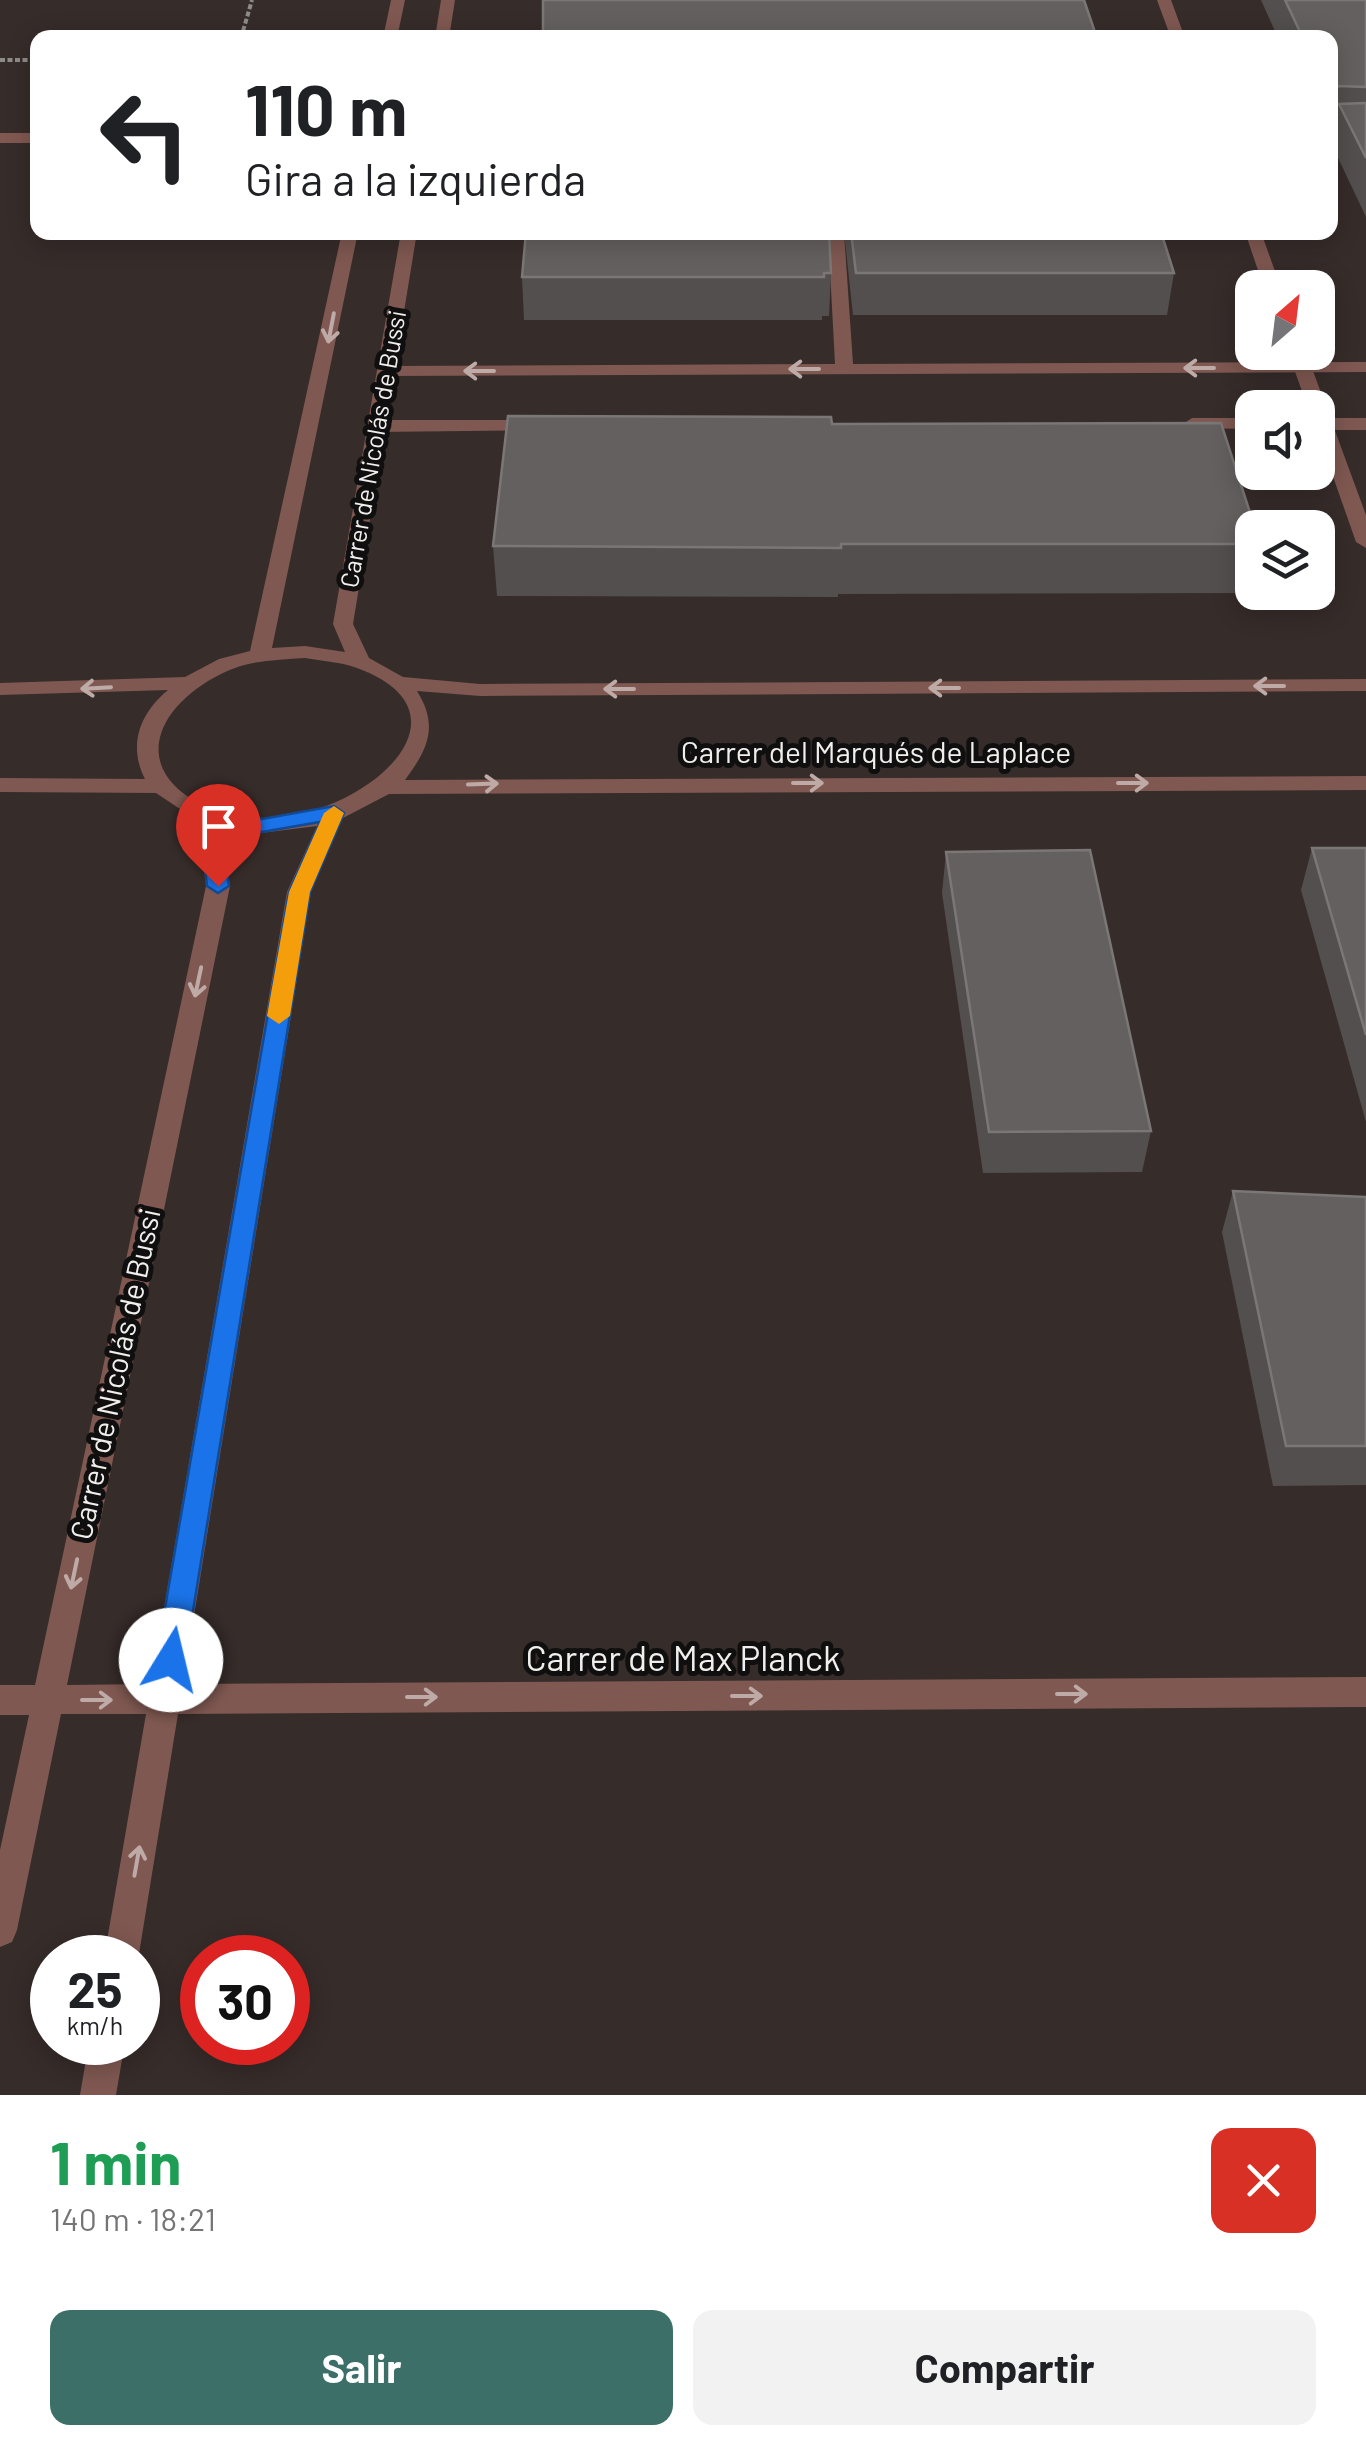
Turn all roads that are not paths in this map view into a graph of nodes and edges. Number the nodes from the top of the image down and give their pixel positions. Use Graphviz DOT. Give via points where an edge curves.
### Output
graph roads {
  1 [pos="398,0"];
  2 [pos="448,0"];
  3 [pos="1164,0"];
  4 [pos="392,30"];
  5 [pos="443,30"];
  6 [pos="1175,30"];
  7 [pos="1338,134"];
  8 [pos="1366,134"];
  9 [pos="0,138"];
  10 [pos="30,138"];
  11 [pos="348,240"];
  12 [pos="408,240"];
  13 [pos="836,240"];
  14 [pos="1256,240"];
  15 [pos="1267,270"];
  16 [pos="1235,361"];
  17 [pos="1335,364"];
  18 [pos="1366,368"];
  19 [pos="844,369"];
  20 [pos="386,371"];
  21 [pos="1335,419"];
  22 [pos="1172,424"];
  23 [pos="1235,424"];
  24 [pos="1366,424"];
  25 [pos="377,426"];
  26 [pos="553,426"];
  27 [pos="1335,461"];
  28 [pos="1366,542"];
  29 [pos="260,656"];
  30 [pos="360,661"];
  31 [pos="191,683"];
  32 [pos="400,683"];
  33 [pos="1366,686"];
  34 [pos="0,689"];
  35 [pos="1366,783"];
  36 [pos="0,786"];
  37 [pos="158,786"];
  38 [pos="386,787"];
  39 [pos="334,813"];
  40 [pos="209,817"];
  41 [pos="1366,1692"];
  42 [pos="164,1699"];
  43 [pos="0,1700"];
  44 [pos="48,1700"];
  45 [pos="0,1930"];
  46 [pos="125,1935"];
  47 [pos="103,2065"];
  48 [pos="98,2095"];
  1 -- 4 [label="street"];
  2 -- 5 [label="street"];
  3 -- 6 [label="street"];
  7 -- 8 [label="street"];
  9 -- 10 [label="street"];
  11 -- 29 [label="street, one-way"];
  12 -- 20 [label="street, Carrer de Nicolás de Bussi"];
  13 -- 19 [label="street"];
  14 -- 15 [label="street"];
  16 -- 19 [label="street, one-way"];
  17 -- 18 [label="street"];
  19 -- 20 [label="street, one-way"];
  20 -- 25 [label="street, Carrer de Nicolás de Bussi"];
  21 -- 24 [label="street"];
  22 -- 23 [label="street"];
  25 -- 26 [label="street"];
  25 -- 30 [label="street, Carrer de Nicolás de Bussi" via="343,624"];
  27 -- 28 [label="street"];
  29 -- 30 [label="street" via="306,652"];
  29 -- 31 [label="street" via="217,667"];
  30 -- 32 [label="street"];
  31 -- 34 [label="street, one-way"];
  31 -- 37 [label="street" via="171,695 147,727 144,760"];
  33 -- 32 [label="street, one-way" via="480,690"];
  32 -- 38 [label="street" via="419,710 423,734 401,776"];
  38 -- 35 [label="street, Carrer del Marqués de Laplace, one-way"];
  36 -- 37 [label="street"];
  37 -- 40 [label="street"];
  38 -- 39 [label="street"];
  39 -- 40 [label="street" via="262,826"];
  39 -- 42 [label="street" via="299,892"];
  40 -- 44 [label="street, Carrer de Nicolás de Bussi, one-way" via="218,886"];
  42 -- 41 [label="street, Carrer de Max Planck, one-way"];
  44 -- 42 [label="street, Carrer de Max Planck, one-way"];
  46 -- 42 [label="street, one-way"];
  43 -- 44 [label="street, Carrer de Max Planck"];
  44 -- 45 [label="street, Carrer de Nicolás de Bussi"];
  47 -- 48 [label="street"];
}
